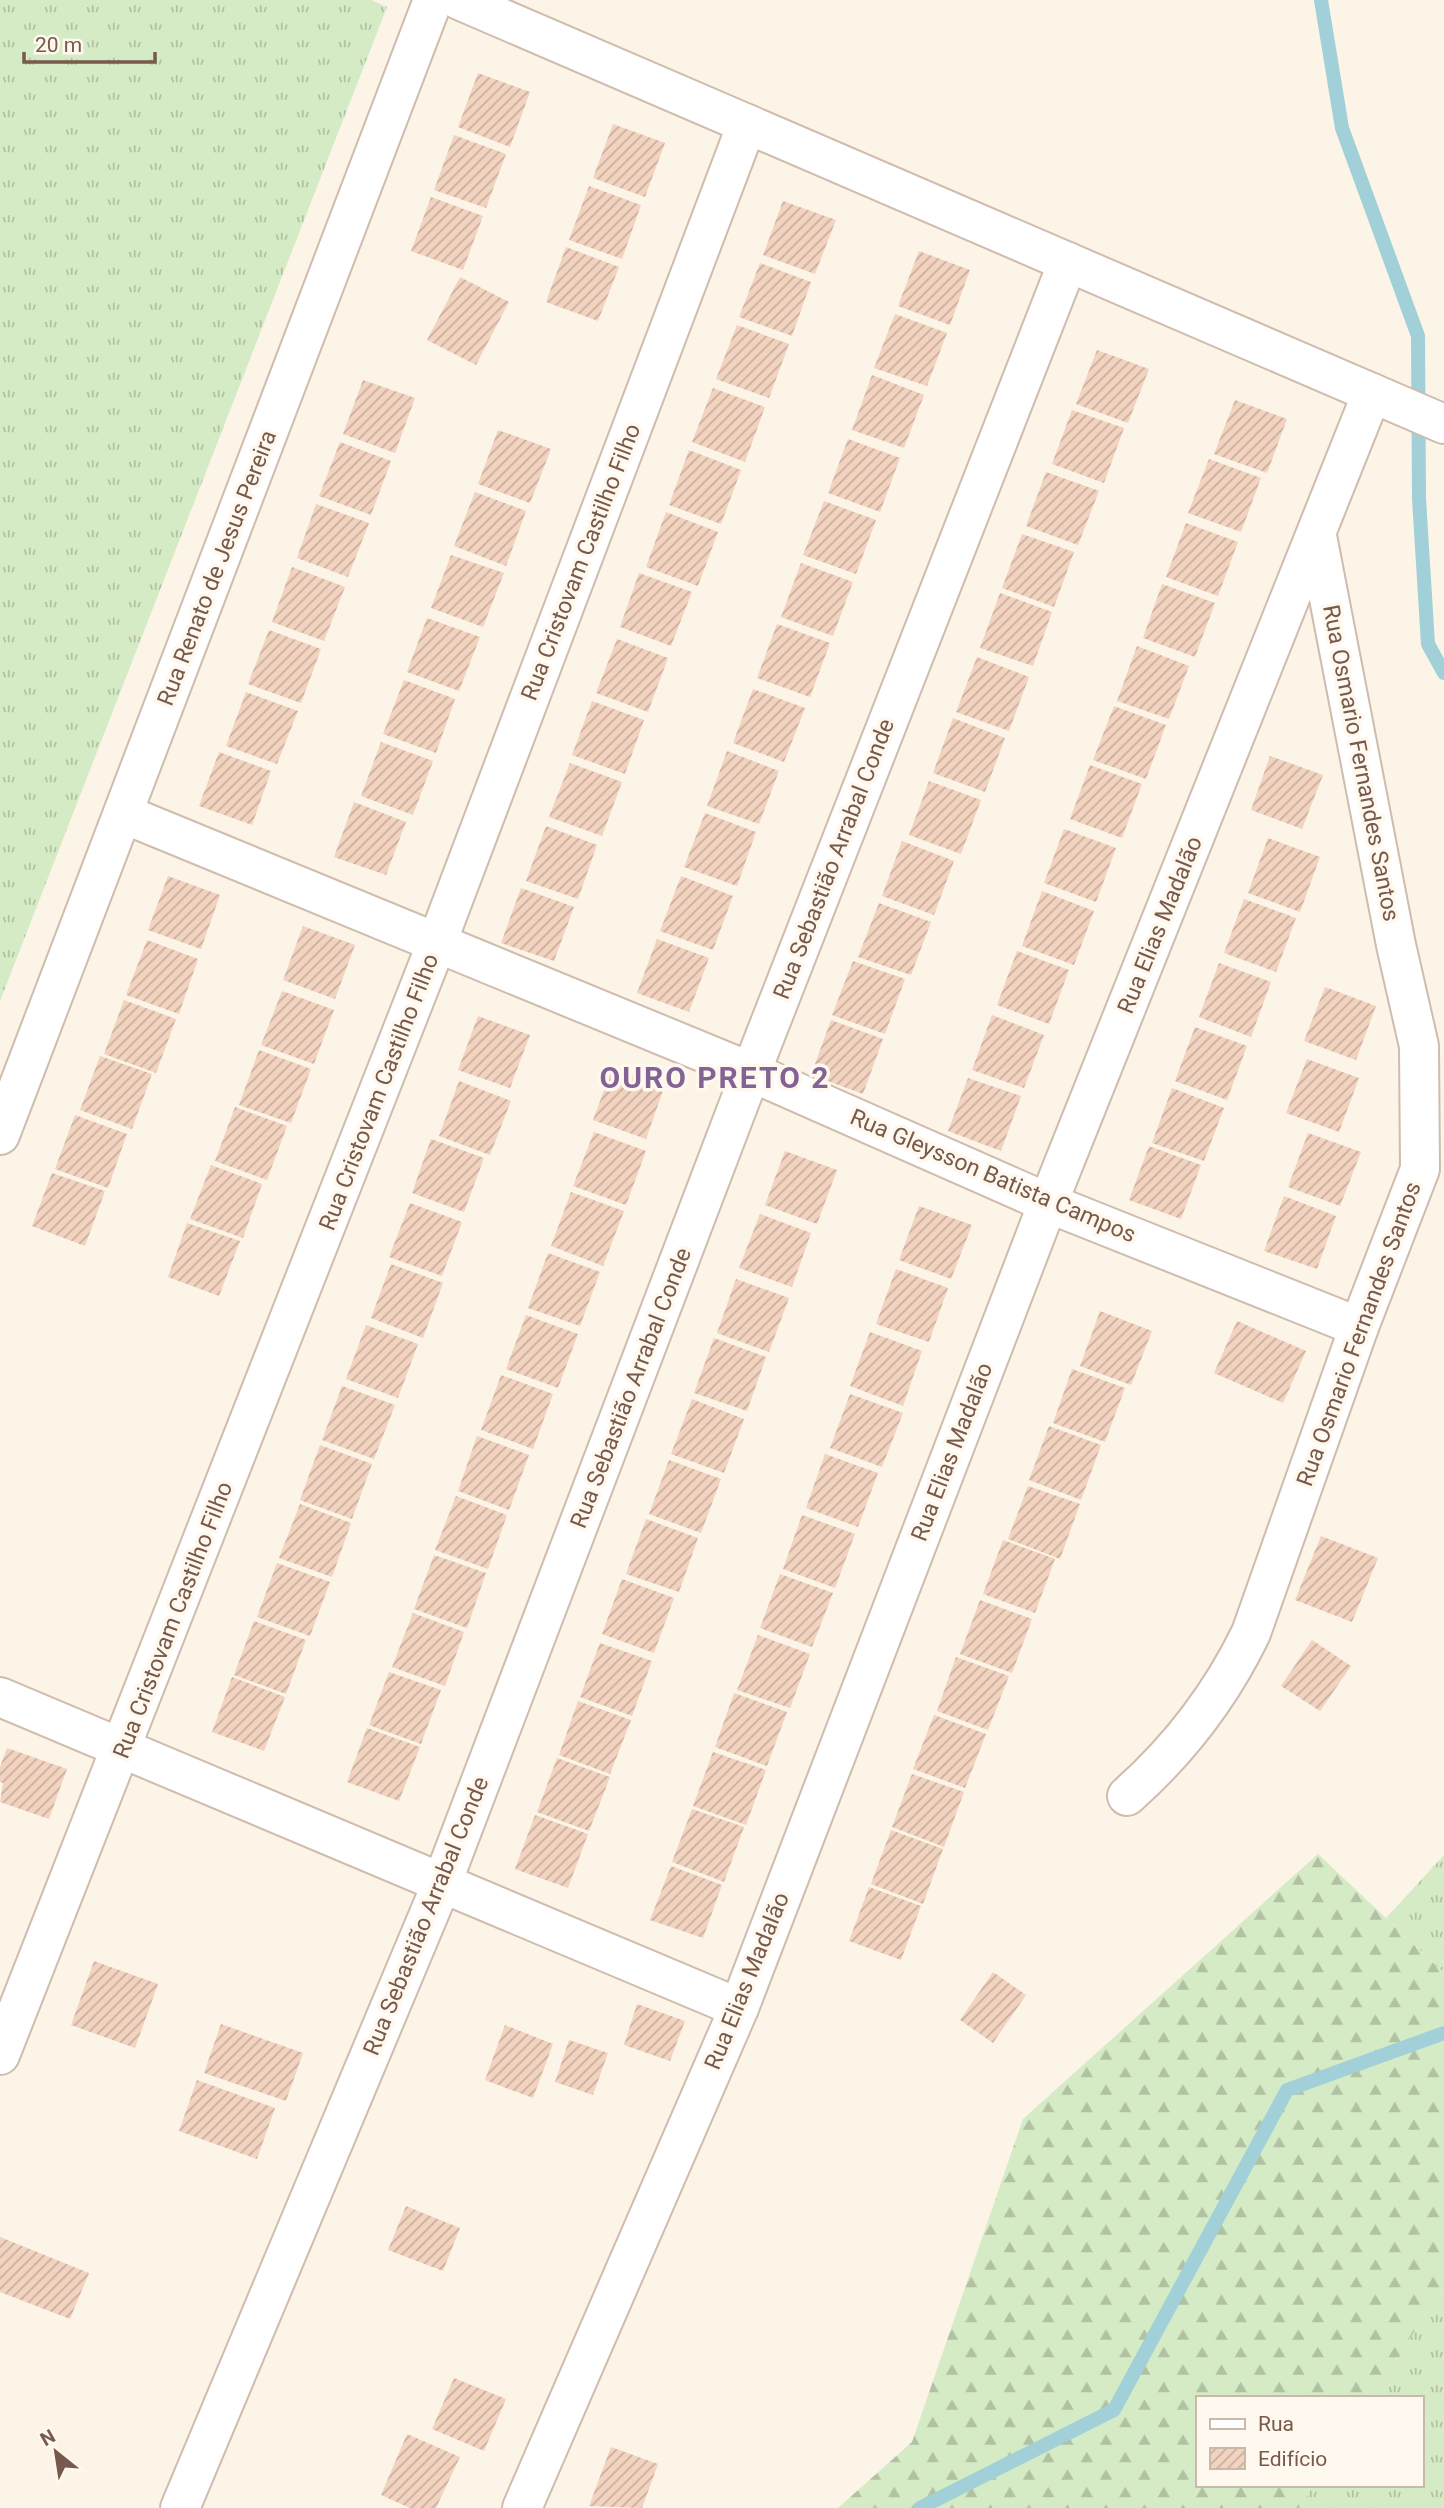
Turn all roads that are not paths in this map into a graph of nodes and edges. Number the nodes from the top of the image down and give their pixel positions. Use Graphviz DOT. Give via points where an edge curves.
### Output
graph roads {
  1 [pos="433,0"];
  2 [pos="459,0"];
  3 [pos="747,124"];
  4 [pos="1069,262"];
  5 [pos="1385,398"];
  6 [pos="1444,424"];
  7 [pos="1317,536"];
  8 [pos="124,814"];
  9 [pos="436,945"];
  10 [pos="751,1072"];
  11 [pos="0,1135"];
  12 [pos="1048,1203"];
  13 [pos="1359,1327"];
  14 [pos="0,1697"];
  15 [pos="123,1749"];
  16 [pos="1127,1796"];
  17 [pos="442,1883"];
  18 [pos="738,2008"];
  19 [pos="0,2055"];
  20 [pos="180,2508"];
  21 [pos="522,2508"];
  1 -- 8 [label="street, Rua Renato de Jesus Pereira"];
  2 -- 3 [label="street"];
  3 -- 4 [label="street"];
  3 -- 9 [label="street, Rua Cristovam Castilho Filho"];
  4 -- 5 [label="street"];
  4 -- 10 [label="street, Rua Sebastião Arrabal Conde"];
  5 -- 6 [label="street"];
  5 -- 7 [label="street, Rua Elias Madalão"];
  7 -- 12 [label="street, Rua Elias Madalão"];
  7 -- 13 [label="street, Rua Osmario Fernandes Santos" via="1419,1046 1420,1169"];
  8 -- 9 [label="street, Rua Gleysson Batista Campos"];
  8 -- 11 [label="street, Rua Renato de Jesus Pereira"];
  9 -- 10 [label="street, Rua Gleysson Batista Campos"];
  9 -- 15 [label="street, Rua Cristovam Castilho Filho"];
  10 -- 12 [label="street, Rua Gleysson Batista Campos"];
  10 -- 17 [label="street, Rua Sebastião Arrabal Conde"];
  12 -- 13 [label="street, Rua Gleysson Batista Campos"];
  12 -- 18 [label="street, Rua Elias Madalão"];
  13 -- 16 [label="street, Rua Osmario Fernandes Santos" via="1251,1633 1231,1673 1166,1762"];
  14 -- 15 [label="street"];
  15 -- 17 [label="street"];
  15 -- 19 [label="street, Rua Cristovam Castilho Filho"];
  17 -- 18 [label="street"];
  17 -- 20 [label="street, Rua Sebastião Arrabal Conde"];
  18 -- 21 [label="street, Rua Elias Madalão"];
}
